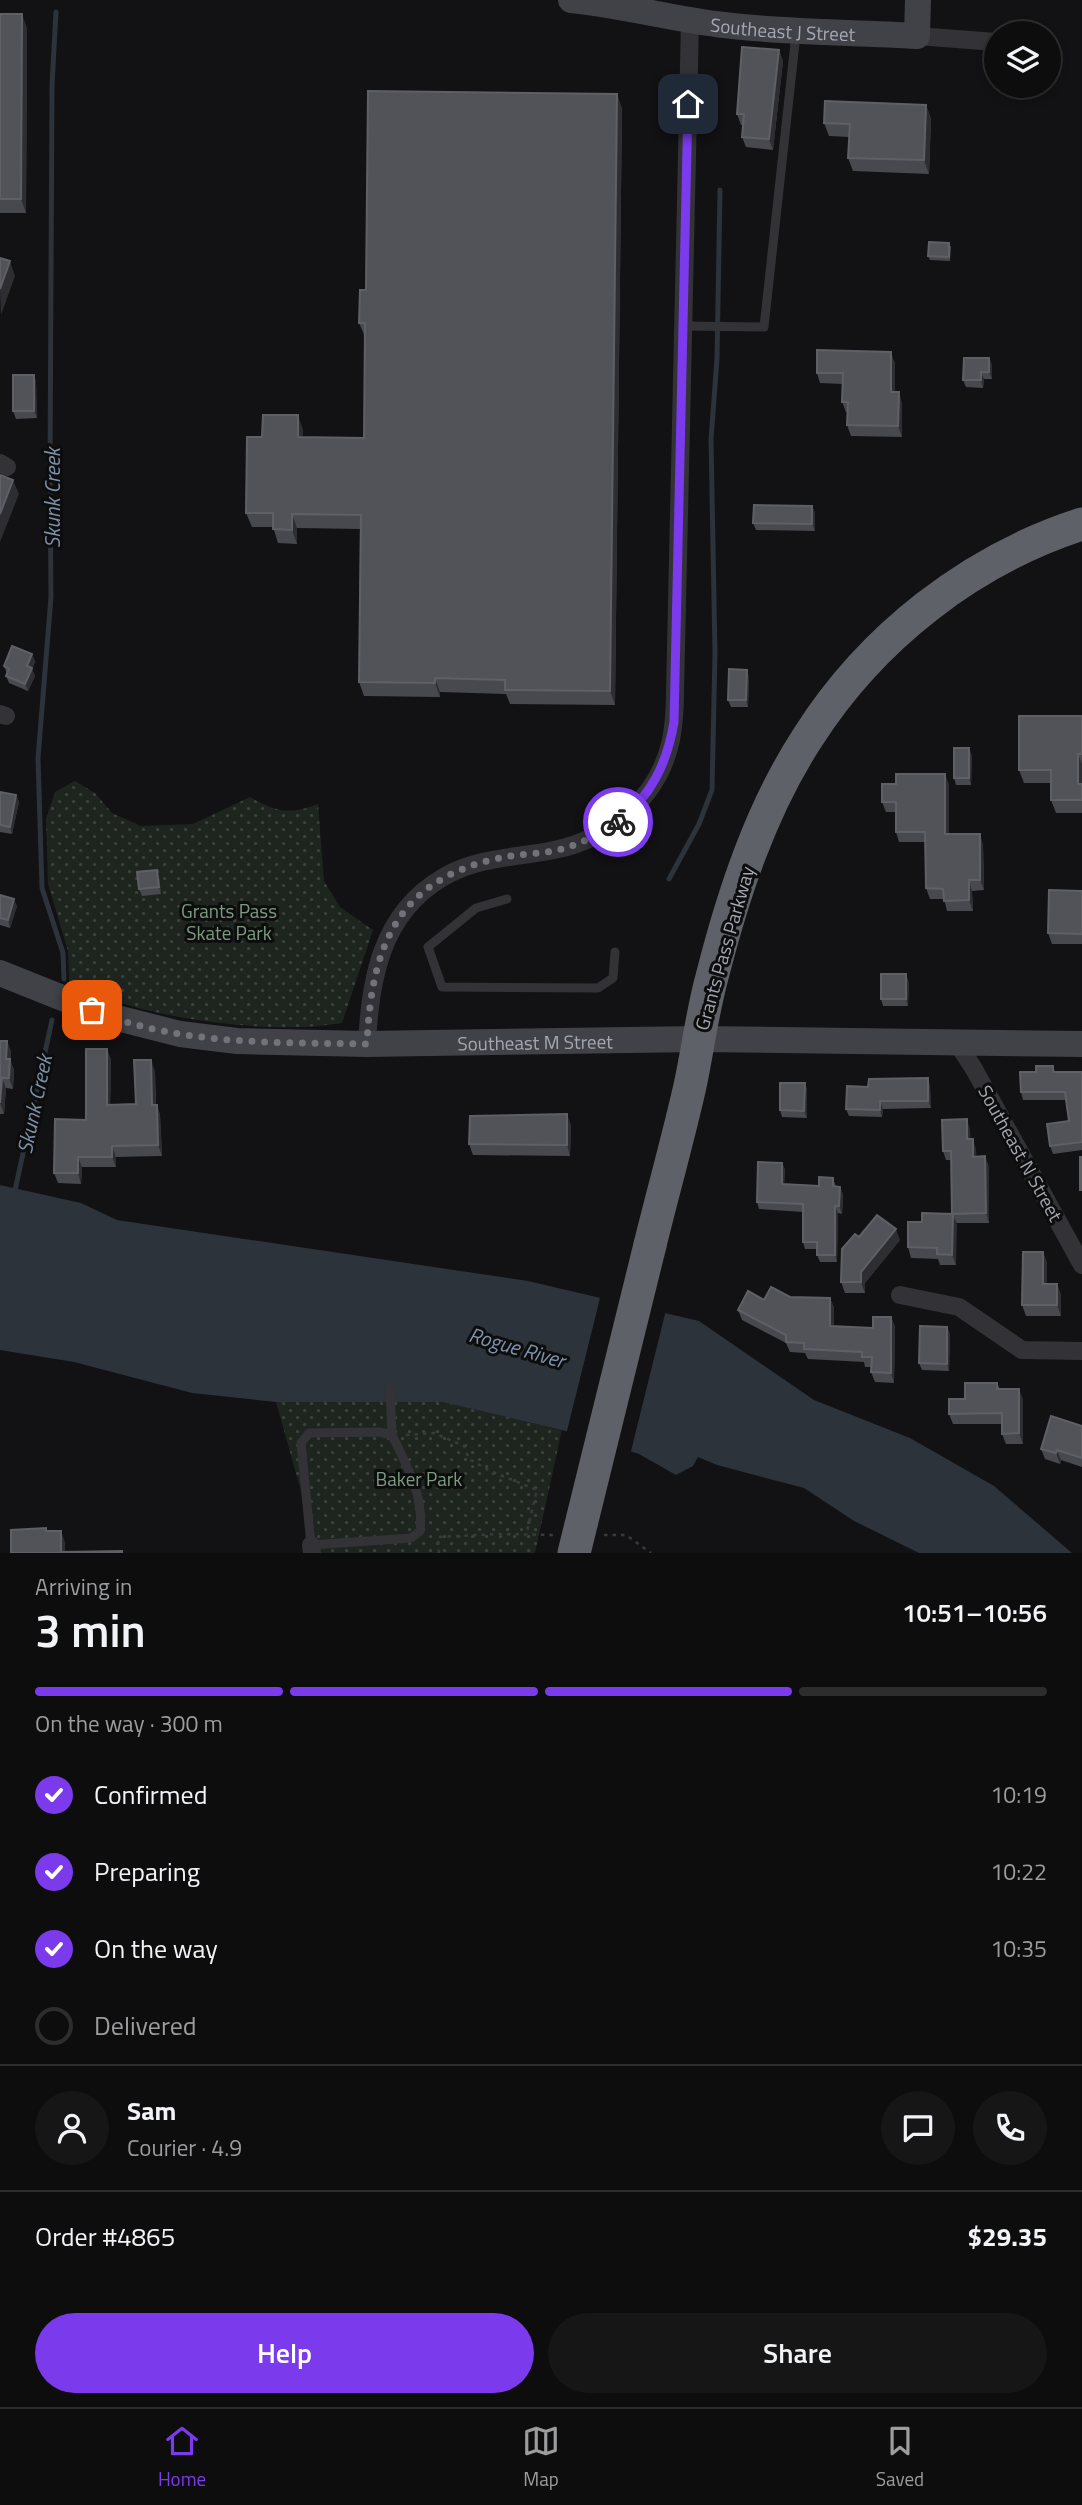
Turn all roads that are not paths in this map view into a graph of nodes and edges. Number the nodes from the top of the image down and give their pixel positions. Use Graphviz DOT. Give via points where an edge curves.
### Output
graph roads {
  1 [pos="571,0"];
  2 [pos="918,0"];
  3 [pos="690,21"];
  4 [pos="797,29"];
  5 [pos="917,36"];
  6 [pos="984,41"];
  7 [pos="683,326"];
  8 [pos="1082,524"];
  9 [pos="507,899"];
  10 [pos="615,952"];
  11 [pos="0,973"];
  12 [pos="698,1039"];
  13 [pos="957,1043"];
  14 [pos="367,1044"];
  15 [pos="1082,1044"];
  16 [pos="1082,1265"];
  17 [pos="901,1295"];
  18 [pos="1082,1351"];
  19 [pos="390,1389"];
  20 [pos="392,1435"];
  21 [pos="579,1541"];
  22 [pos="312,1549"];
  1 -- 3 [label="street, Southeast J Street"];
  2 -- 5 [label="street"];
  3 -- 4 [label="street, Southeast J Street"];
  3 -- 7 [label="street"];
  4 -- 5 [label="street, Southeast J Street"];
  4 -- 7 [label="lane" via="764,327"];
  5 -- 6 [label="street, Southeast J Street"];
  7 -- 14 [label="street" via="674,722 657,778 619,821 581,843 460,869 416,898 379,956 369,1003"];
  8 -- 12 [label="highway, Grants Pass Parkway" via="1028,545 956,586 892,636 827,707 789,769 755,843 718,956"];
  9 -- 10 [label="lane" via="476,908 428,947 442,987 598,988 614,978"];
  11 -- 14 [label="street, Southeast M Street" via="104,1015 180,1034 237,1041"];
  12 -- 13 [label="street, Southeast M Street"];
  12 -- 14 [label="street, Southeast M Street"];
  12 -- 21 [label="highway, Grants Pass Parkway, bridge"];
  13 -- 15 [label="street, Southeast M Street"];
  13 -- 16 [label="street, Southeast N Street"];
  17 -- 18 [label="street" via="959,1307 1022,1350"];
  19 -- 20 [label="lane"];
  20 -- 22 [label="lane" via="309,1433 301,1443"];
  20 -- 22 [label="lane" via="418,1488 420,1531 411,1538"];
}
